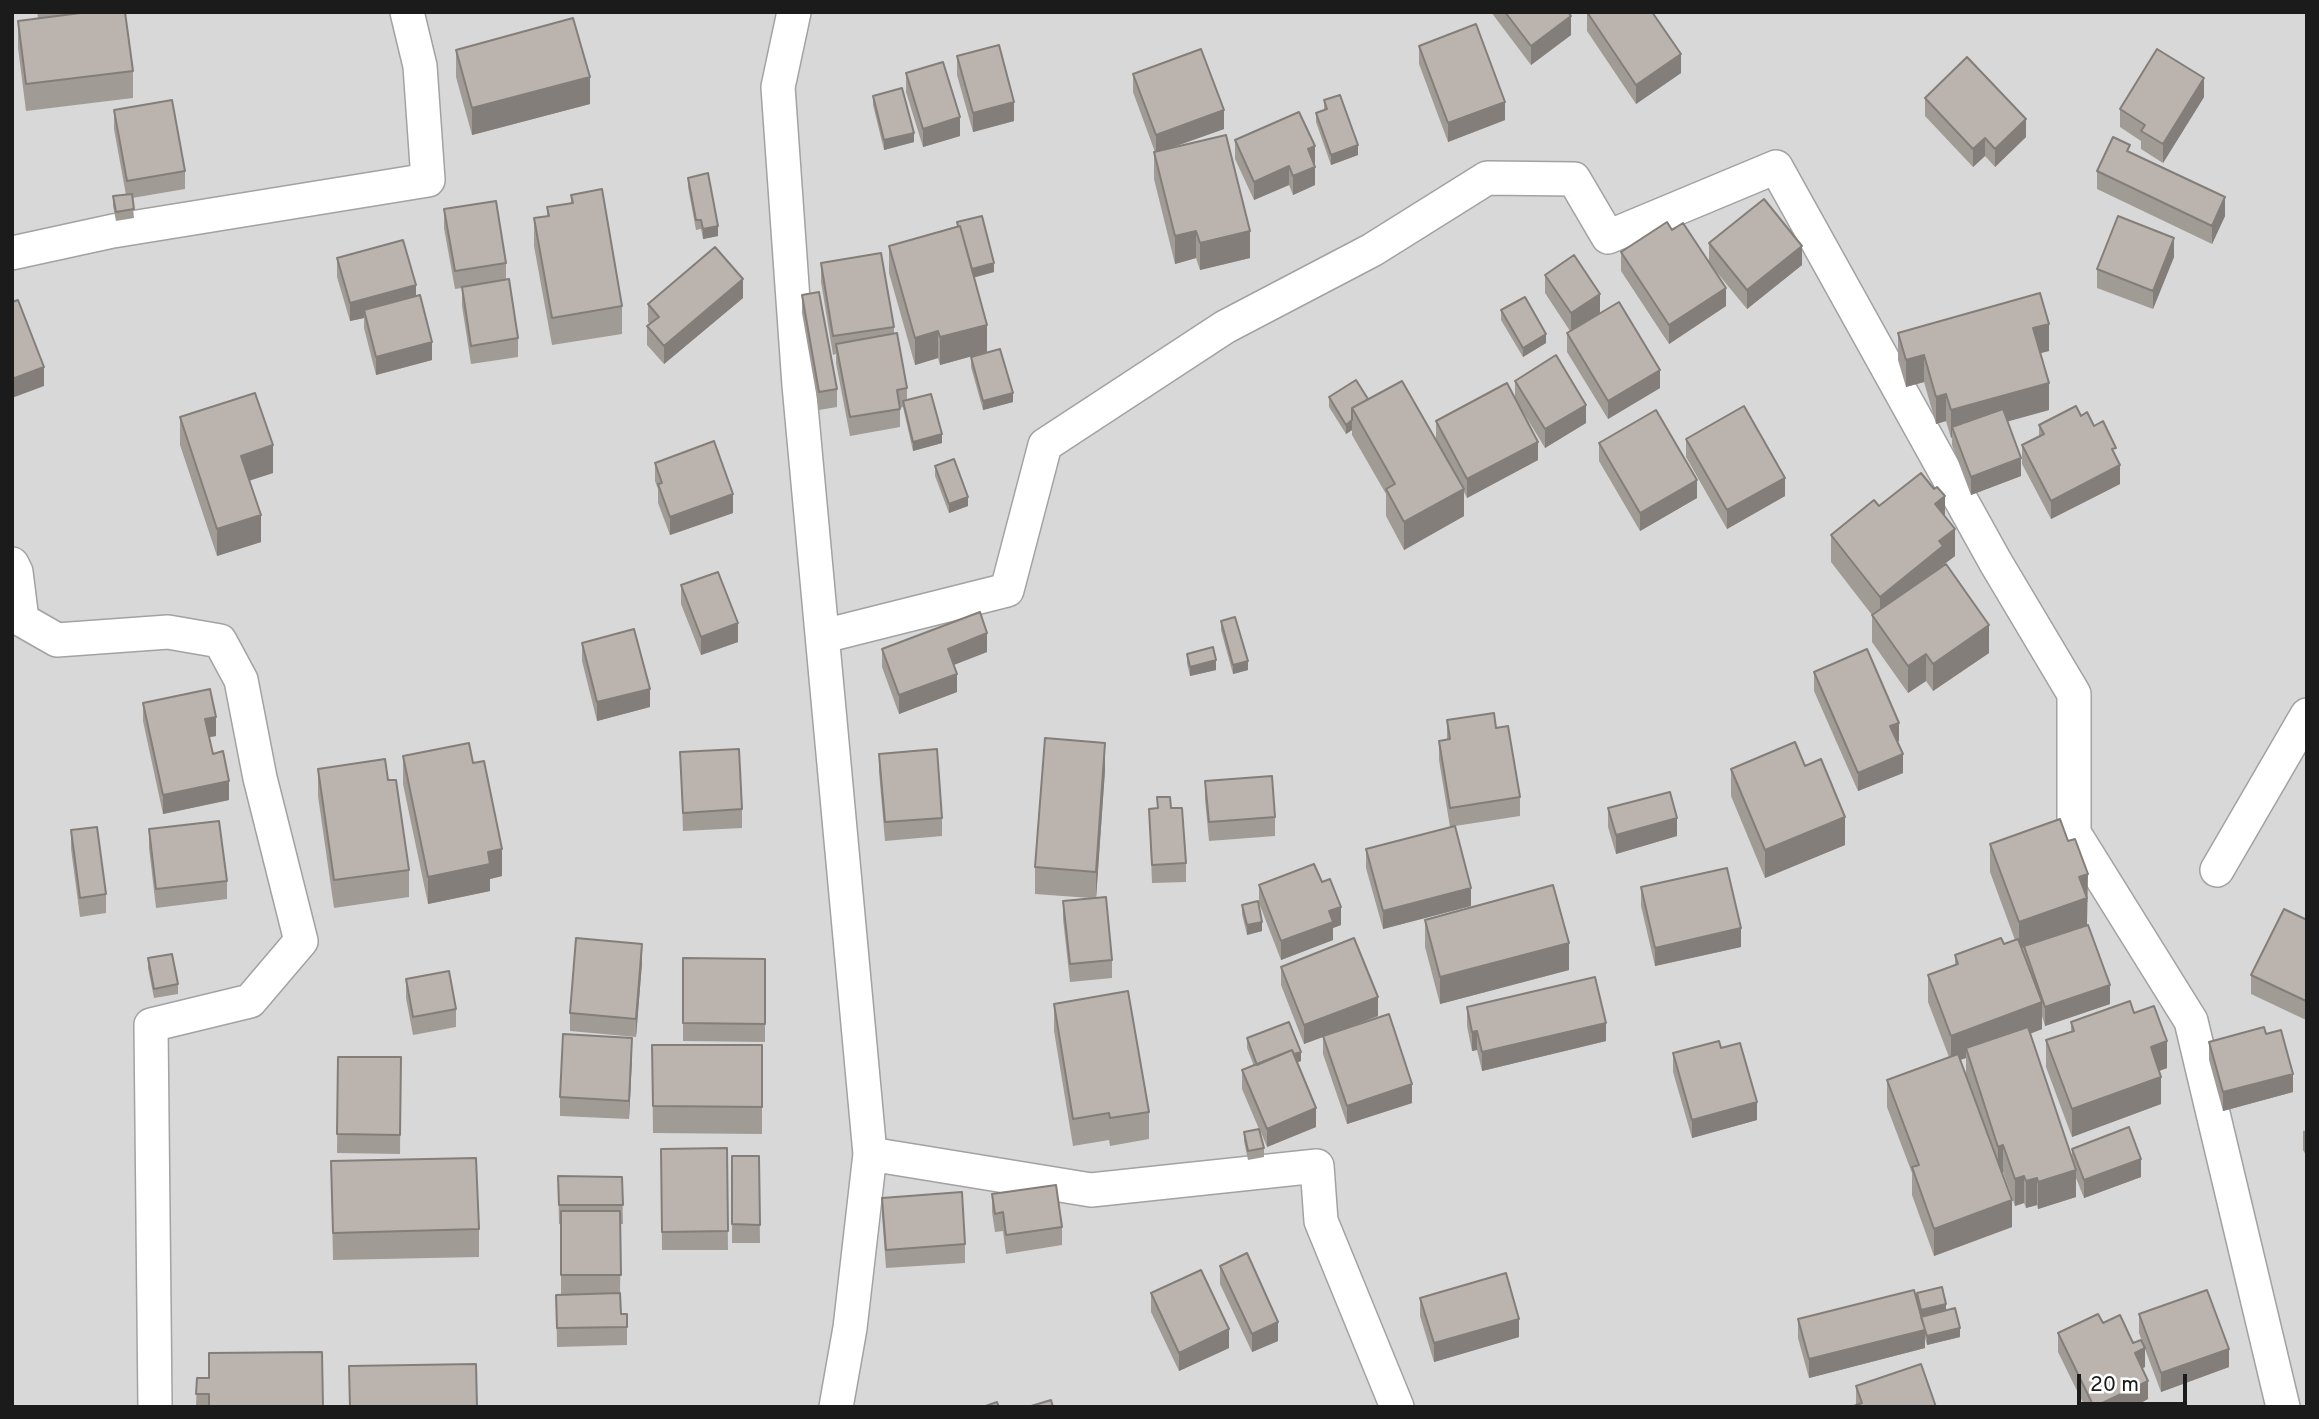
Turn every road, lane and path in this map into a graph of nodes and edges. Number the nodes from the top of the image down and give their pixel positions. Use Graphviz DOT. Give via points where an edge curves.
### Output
graph roads {
  1 [pos="407,12"];
  2 [pos="794,12"];
  3 [pos="12,253"];
  4 [pos="12,564"];
  5 [pos="824,635"];
  6 [pos="2307,715"];
  7 [pos="2217,870"];
  8 [pos="870,1153"];
  9 [pos="155,1407"];
  10 [pos="835,1407"];
  11 [pos="1397,1407"];
  12 [pos="2283,1407"];
  1 -- 3 [label="street" via="420,66 428,180 113,231"];
  2 -- 5 [label="street" via="778,87 799,386"];
  4 -- 9 [label="street" via="22,620 57,640 168,632 220,641 241,680 301,941 250,1001 152,1025"];
  5 -- 8 [label="street"];
  5 -- 12 [label="street" via="1007,590 1045,445 1225,327 1372,250 1488,178 1574,178 1608,237 1776,167 2074,694 2074,833 2191,1021"];
  6 -- 7 [label="street"];
  8 -- 10 [label="street" via="850,1328"];
  8 -- 11 [label="street" via="1091,1190 1317,1166 1321,1221"];
}
